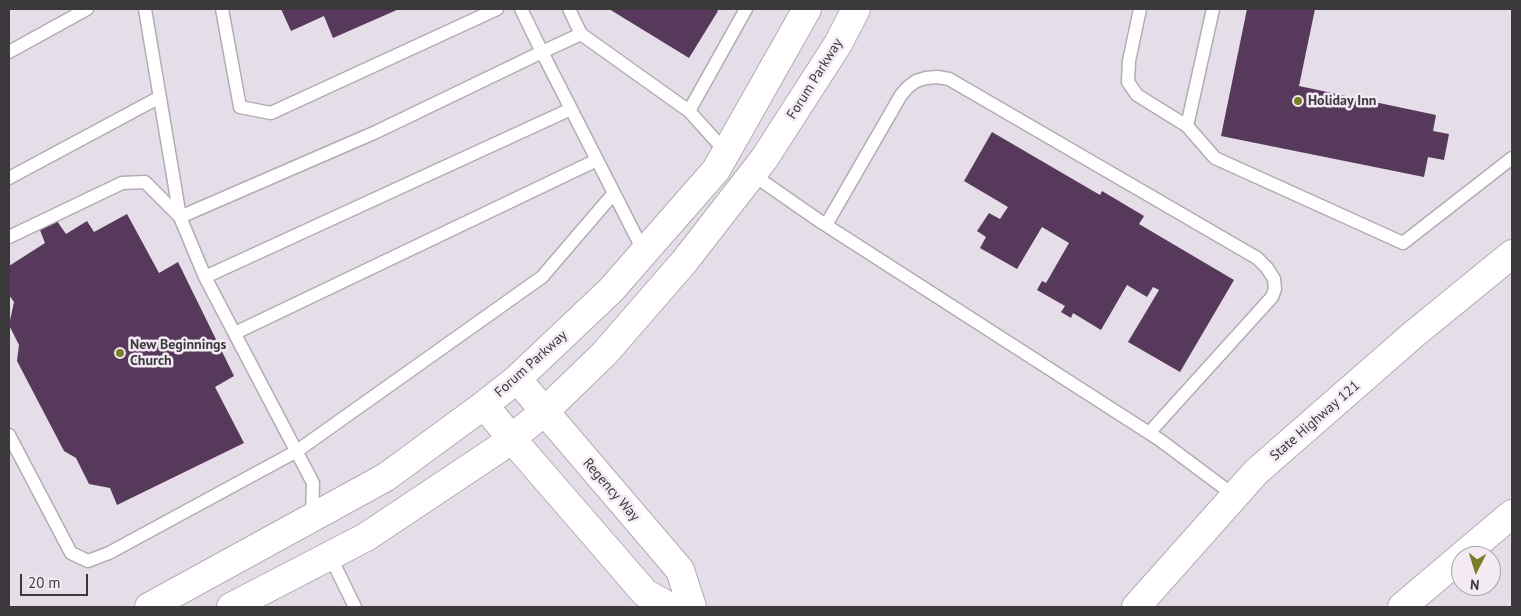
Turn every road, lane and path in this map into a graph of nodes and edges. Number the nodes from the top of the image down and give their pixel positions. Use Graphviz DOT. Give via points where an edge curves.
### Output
graph roads {
  1 [pos="88,9"];
  2 [pos="145,9"];
  3 [pos="222,9"];
  4 [pos="497,9"];
  5 [pos="520,9"];
  6 [pos="570,9"];
  7 [pos="746,9"];
  8 [pos="807,9"];
  9 [pos="856,9"];
  10 [pos="1140,9"];
  11 [pos="1213,9"];
  12 [pos="581,34"];
  13 [pos="9,52"];
  14 [pos="542,52"];
  15 [pos="160,97"];
  16 [pos="571,109"];
  17 [pos="689,111"];
  18 [pos="1187,126"];
  19 [pos="726,152"];
  20 [pos="1512,158"];
  21 [pos="597,160"];
  22 [pos="752,174"];
  23 [pos="9,178"];
  24 [pos="614,193"];
  25 [pos="180,216"];
  26 [pos="826,225"];
  27 [pos="9,237"];
  28 [pos="644,252"];
  29 [pos="1512,254"];
  30 [pos="205,277"];
  31 [pos="669,279"];
  32 [pos="235,333"];
  33 [pos="517,379"];
  34 [pos="484,405"];
  35 [pos="544,412"];
  36 [pos="1149,433"];
  37 [pos="9,435"];
  38 [pos="511,438"];
  39 [pos="297,451"];
  40 [pos="1235,496"];
  41 [pos="1512,514"];
  42 [pos="312,517"];
  43 [pos="1475,546"];
  44 [pos="330,556"];
  45 [pos="1451,566"];
  46 [pos="150,607"];
  47 [pos="231,607"];
  48 [pos="355,607"];
  49 [pos="670,607"];
  50 [pos="692,607"];
  51 [pos="1136,607"];
  52 [pos="1402,607"];
  1 -- 13 [label="lane"];
  2 -- 15 [label="lane"];
  3 -- 4 [label="lane" via="240,107 271,114"];
  5 -- 14 [label="lane"];
  6 -- 12 [label="lane"];
  7 -- 17 [label="lane"];
  8 -- 19 [label="main road, Forum Parkway"];
  9 -- 22 [label="main road, Forum Parkway" via="838,44"];
  10 -- 18 [label="lane" via="1128,82 1137,95"];
  11 -- 18 [label="lane"];
  12 -- 14 [label="lane"];
  12 -- 17 [label="lane"];
  14 -- 16 [label="lane"];
  14 -- 25 [label="lane" via="376,132"];
  15 -- 23 [label="lane"];
  15 -- 25 [label="lane"];
  16 -- 21 [label="lane"];
  16 -- 30 [label="lane"];
  17 -- 19 [label="lane"];
  18 -- 20 [label="lane" via="1215,158 1403,243"];
  19 -- 28 [label="main road, Forum Parkway" via="716,170"];
  21 -- 24 [label="lane"];
  21 -- 32 [label="lane"];
  22 -- 26 [label="lane"];
  22 -- 31 [label="main road, Forum Parkway"];
  24 -- 28 [label="lane"];
  24 -- 39 [label="lane" via="542,277"];
  25 -- 27 [label="lane" via="145,182 122,182"];
  25 -- 30 [label="lane"];
  26 -- 36 [label="lane"];
  26 -- 36 [label="lane" via="901,94 916,81 937,77 948,79 1257,258 1274,279 1272,297"];
  28 -- 31 [label="main road"];
  28 -- 33 [label="main road, Forum Parkway" via="611,290"];
  29 -- 40 [label="main road, State Highway 121" via="1414,334 1256,472"];
  30 -- 32 [label="lane"];
  31 -- 35 [label="main road, Forum Parkway" via="604,354"];
  32 -- 39 [label="lane"];
  33 -- 34 [label="main road, Forum Parkway"];
  33 -- 35 [label="main road, Regency Way"];
  34 -- 38 [label="main road"];
  34 -- 42 [label="main road, Forum Parkway" via="386,476"];
  35 -- 38 [label="main road, Forum Parkway"];
  35 -- 50 [label="main road, Regency Way" via="680,570"];
  36 -- 40 [label="lane"];
  37 -- 39 [label="lane" via="71,553 88,561 109,553"];
  38 -- 44 [label="main road, Forum Parkway" via="366,537"];
  38 -- 49 [label="main road" via="645,593"];
  39 -- 42 [label="lane" via="314,483"];
  40 -- 51 [label="main road, State Highway 121"];
  41 -- 43 [label="main road"];
  42 -- 44 [label="main road"];
  42 -- 46 [label="main road, Forum Parkway"];
  44 -- 47 [label="main road, Forum Parkway"];
  44 -- 48 [label="lane"];
  45 -- 52 [label="main road"];
}
